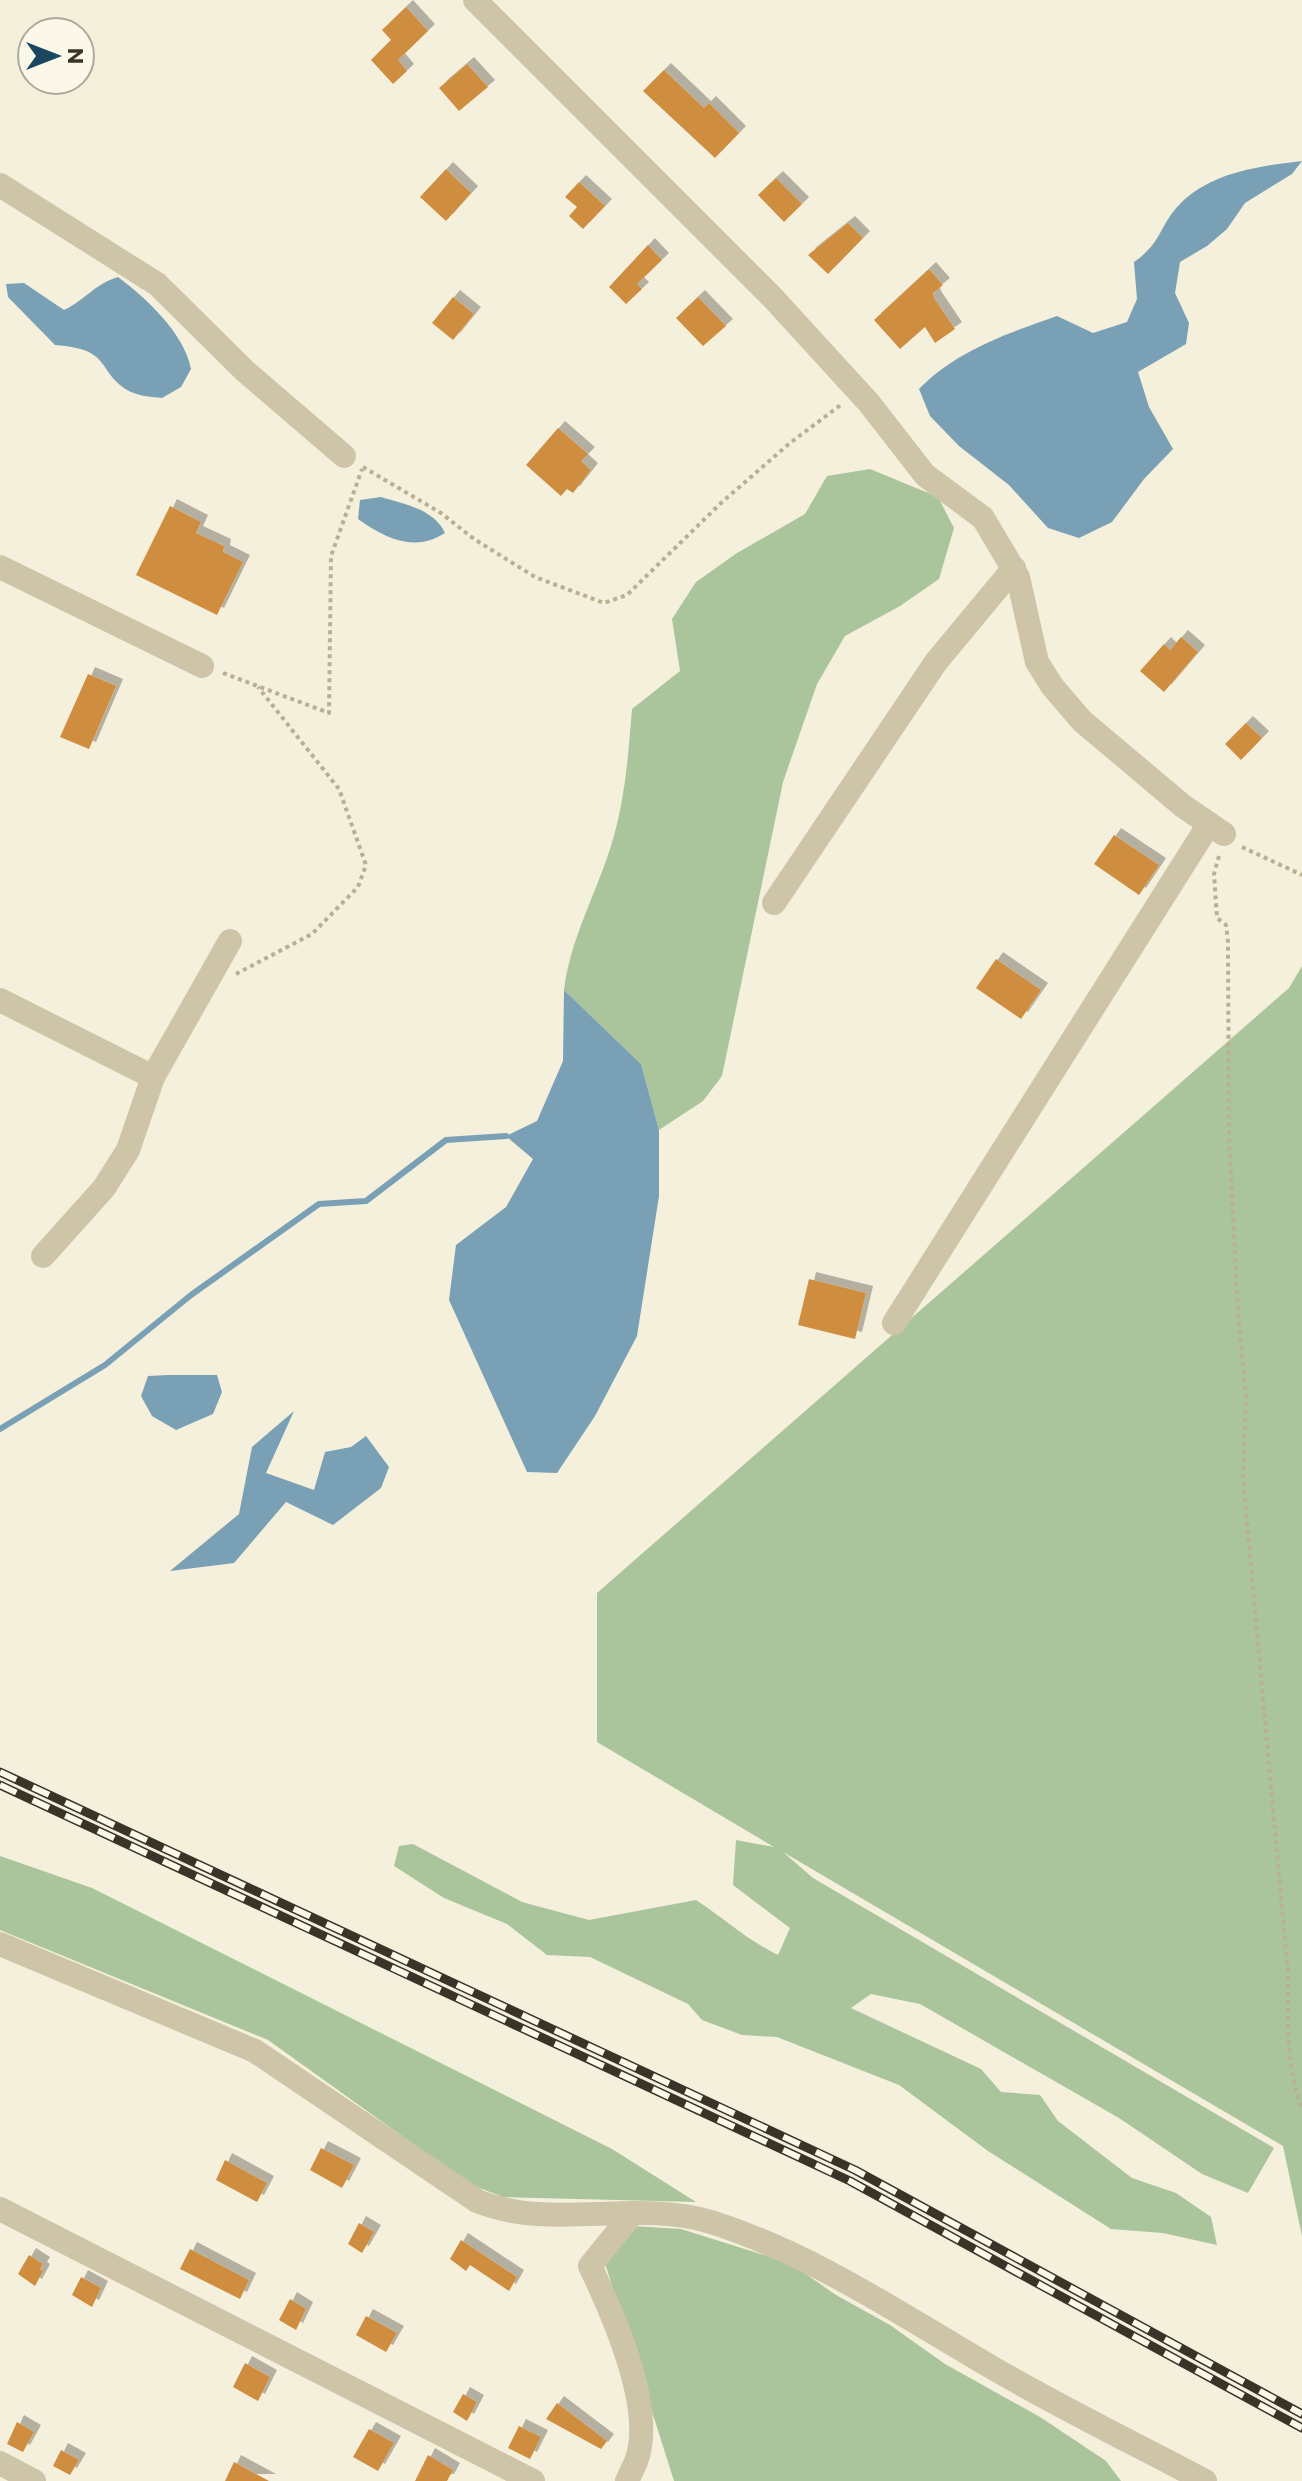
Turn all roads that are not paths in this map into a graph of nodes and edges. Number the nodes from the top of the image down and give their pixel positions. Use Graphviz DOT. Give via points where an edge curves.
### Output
graph roads {
  1 [pos="475,0"];
  2 [pos="0,185"];
  3 [pos="353,461"];
  4 [pos="0,567"];
  5 [pos="1014,568"];
  6 [pos="202,666"];
  7 [pos="774,903"];
  8 [pos="230,941"];
  9 [pos="0,1000"];
  10 [pos="153,1077"];
  11 [pos="43,1256"];
  12 [pos="894,1323"];
  13 [pos="0,1944"];
  14 [pos="0,2209"];
  15 [pos="633,2213"];
  16 [pos="0,2463"];
  17 [pos="34,2481"];
  18 [pos="533,2481"];
  19 [pos="627,2481"];
  20 [pos="1205,2481"];
  1 -- 5 [label="street" via="773,298 925,475 983,518"];
  2 -- 3 [label="street" via="157,284 245,371"];
  4 -- 6 [label="street"];
  5 -- 7 [label="street" via="936,662"];
  5 -- 12 [label="street" via="1037,662 1052,686 1082,721 1221,833"];
  8 -- 10 [label="street"];
  9 -- 10 [label="street"];
  10 -- 11 [label="street" via="128,1150 104,1188"];
  13 -- 15 [label="street" via="255,2051 477,2201 512,2210"];
  14 -- 18 [label="street"];
  15 -- 19 [label="street" via="590,2266 609,2306 639,2410 639,2451"];
  15 -- 20 [label="street" via="710,2222 805,2259 1020,2384"];
  16 -- 17 [label="street"];
}
